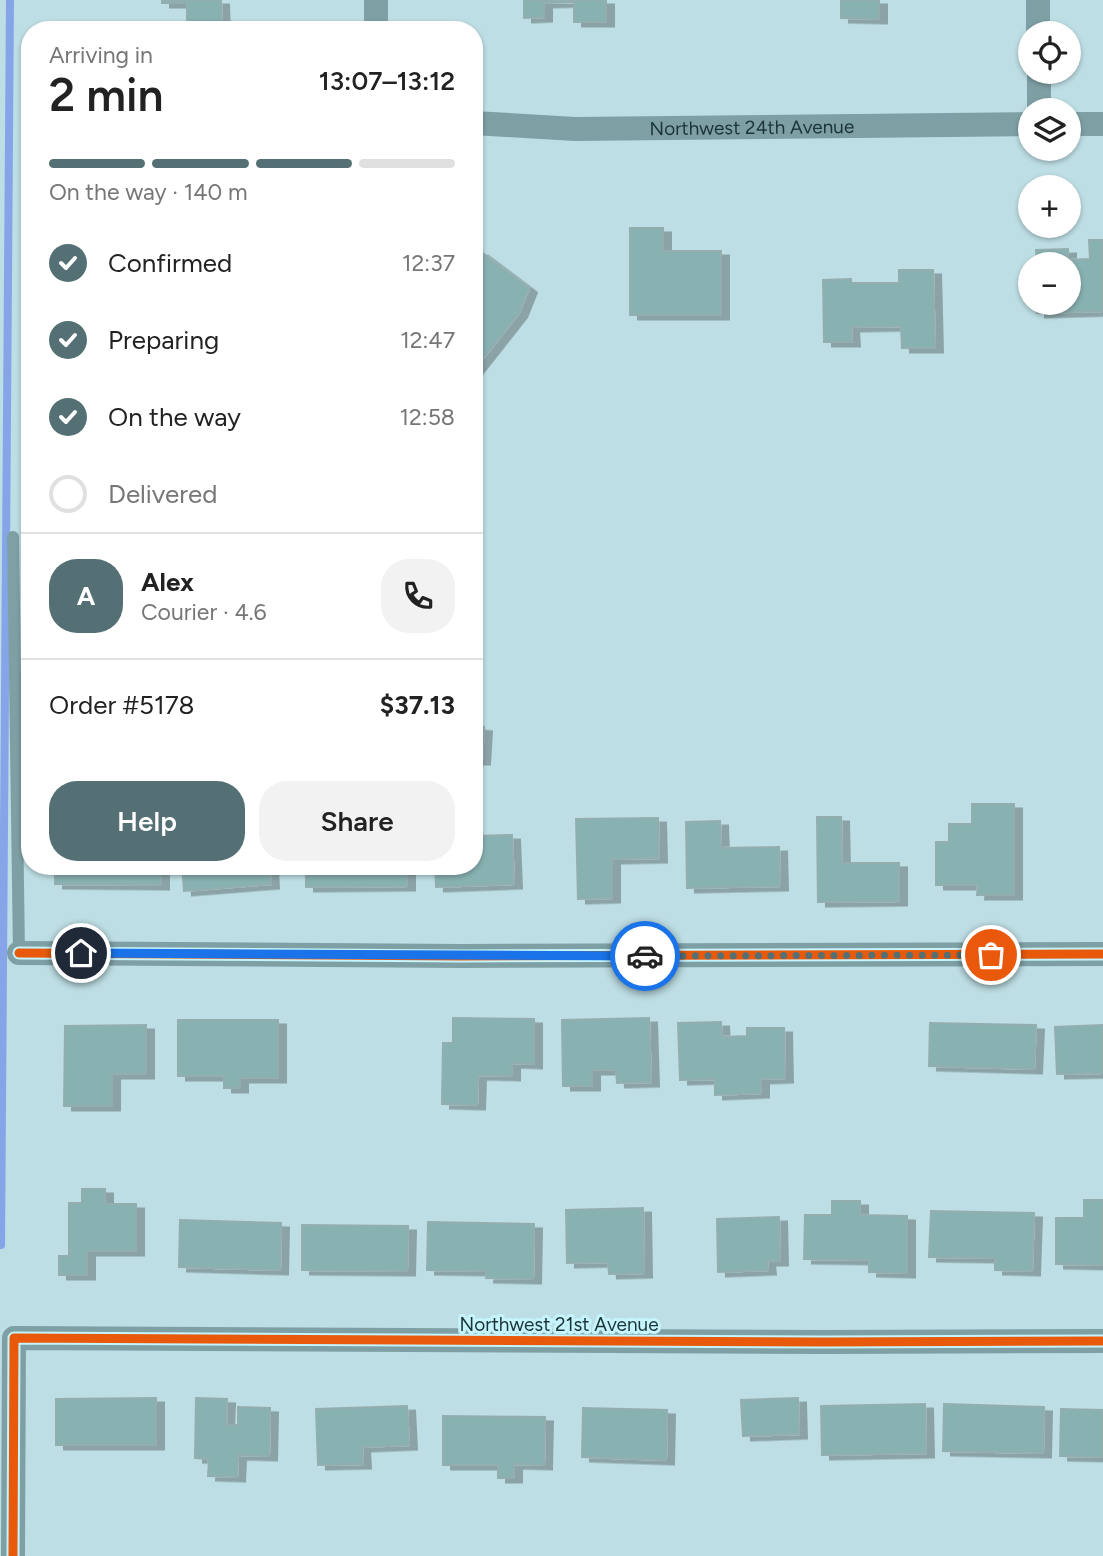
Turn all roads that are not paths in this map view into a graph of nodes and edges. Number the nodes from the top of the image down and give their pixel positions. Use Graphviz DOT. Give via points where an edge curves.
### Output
graph roads {
  1 [pos="376,0"];
  2 [pos="1038,0"];
  3 [pos="376,21"];
  4 [pos="1038,21"];
  5 [pos="483,123"];
  6 [pos="1018,124"];
  7 [pos="1081,124"];
  8 [pos="1103,124"];
  9 [pos="13,537"];
  10 [pos="19,953"];
  11 [pos="1103,954"];
  12 [pos="1103,1340"];
  13 [pos="13,1556"];
  1 -- 3 [label="street"];
  2 -- 4 [label="street"];
  5 -- 6 [label="street, Northwest 24th Avenue" via="575,128"];
  7 -- 8 [label="street"];
  9 -- 10 [label="lane"];
  10 -- 11 [label="street"];
  12 -- 13 [label="street, Northwest 21st Avenue" via="15,1338"];
}
